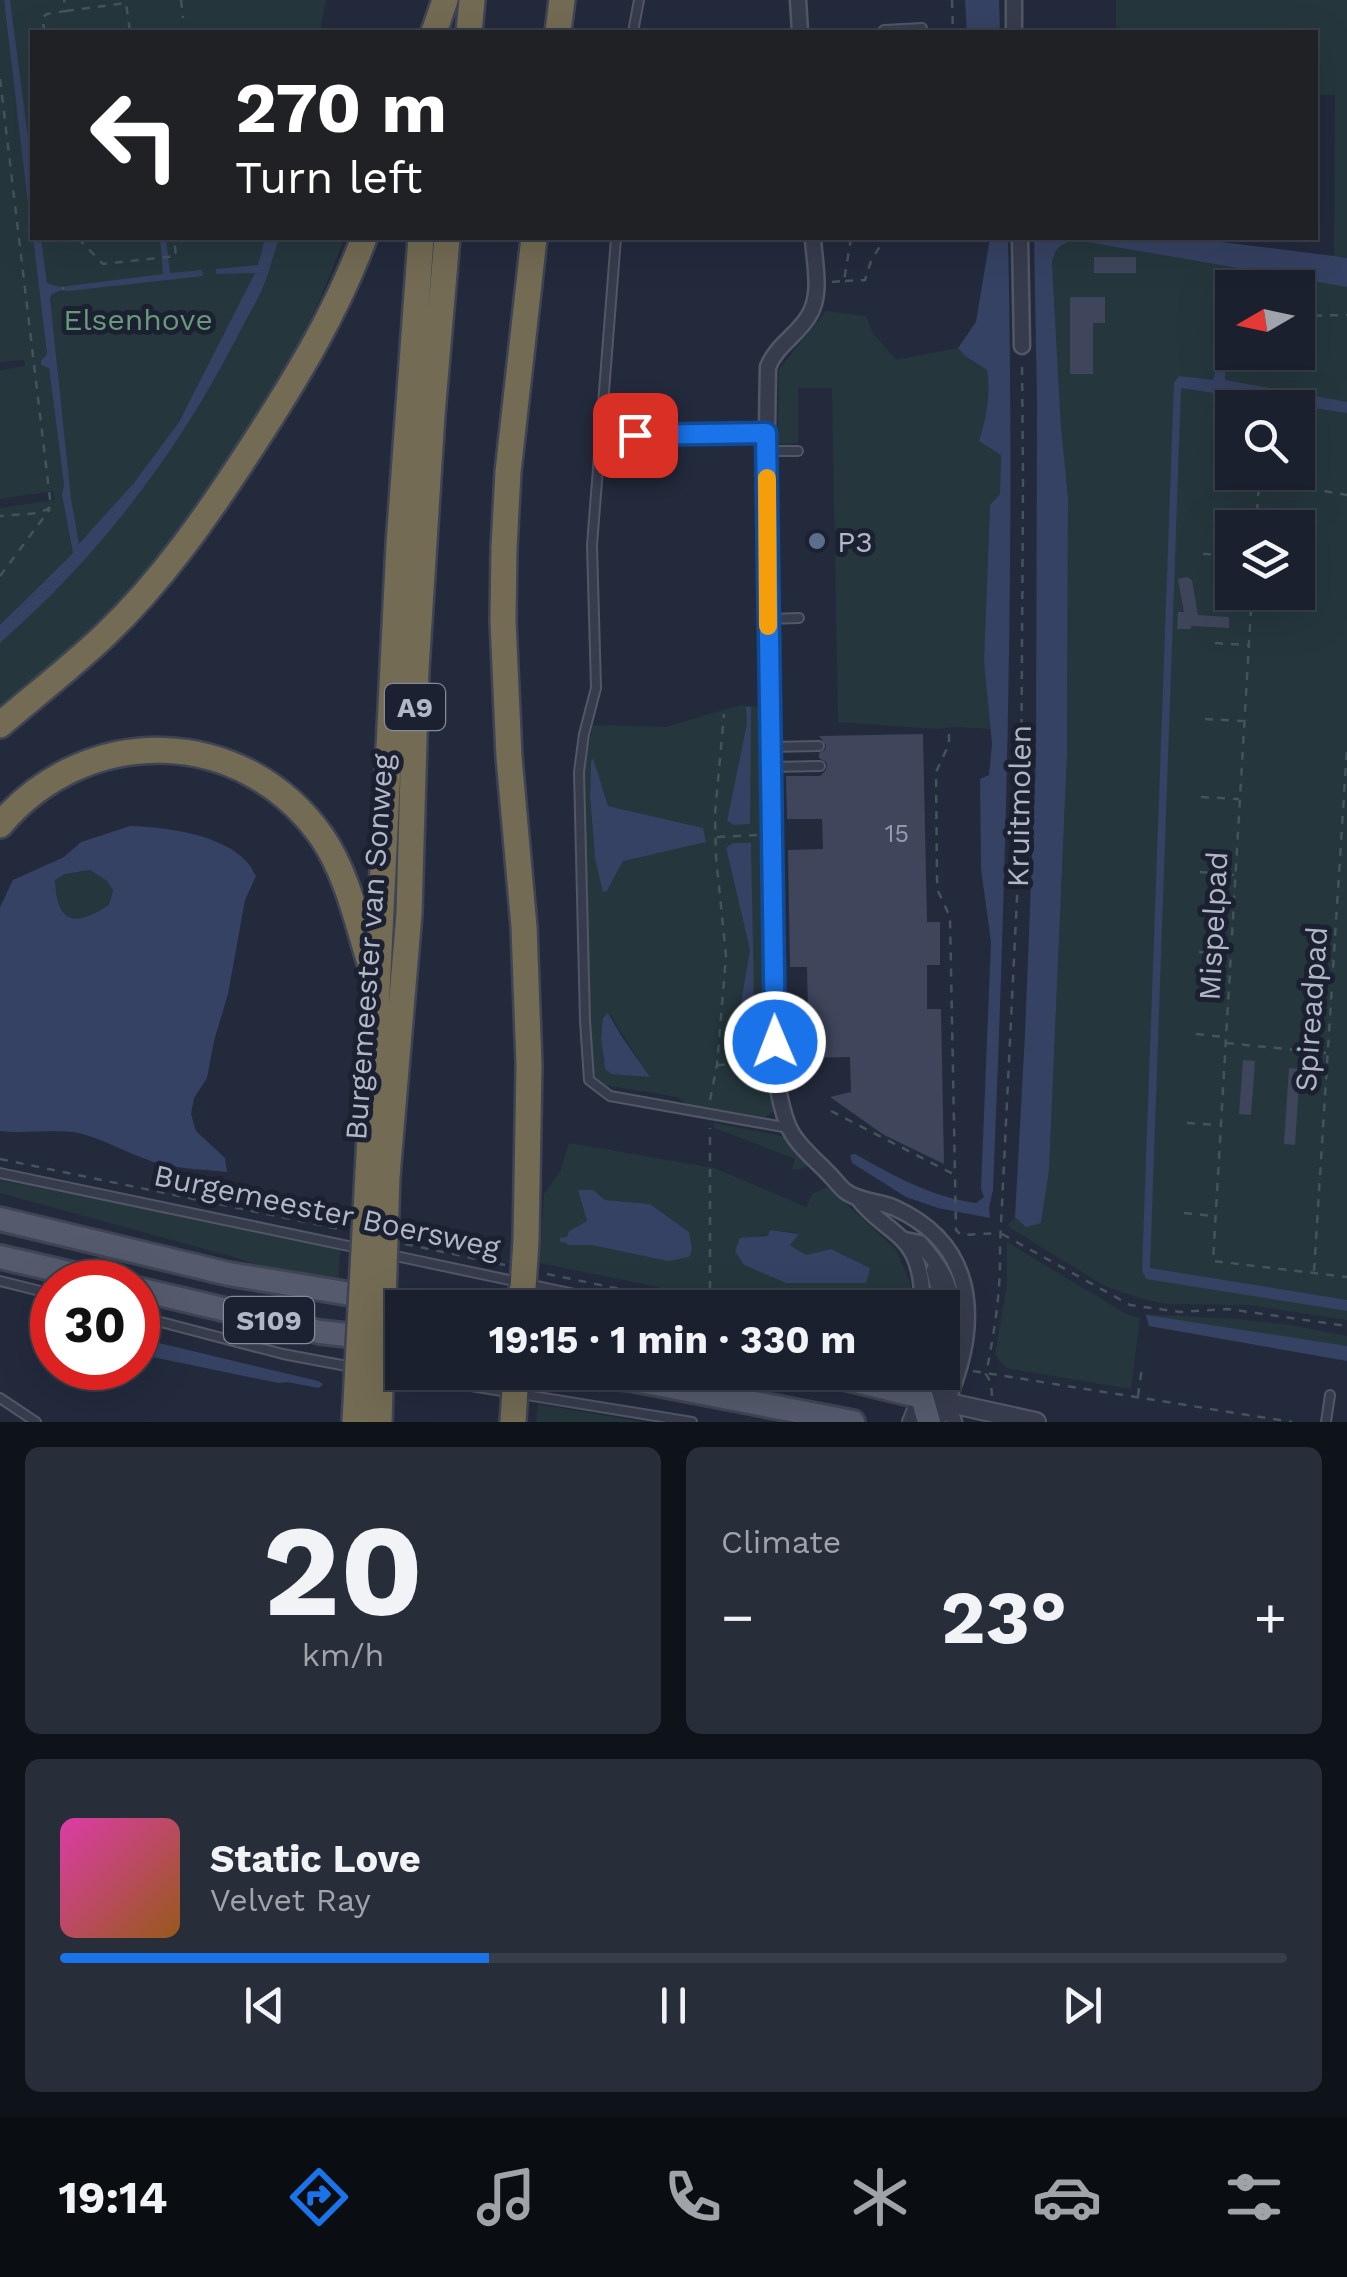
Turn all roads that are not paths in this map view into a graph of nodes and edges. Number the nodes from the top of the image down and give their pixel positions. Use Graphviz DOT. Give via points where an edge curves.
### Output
graph roads {
  1 [pos="445,0"];
  2 [pos="472,0"];
  3 [pos="562,0"];
  4 [pos="638,0"];
  5 [pos="798,0"];
  6 [pos="1014,0"];
  7 [pos="435,30"];
  8 [pos="442,30"];
  9 [pos="469,30"];
  10 [pos="558,30"];
  11 [pos="633,30"];
  12 [pos="800,30"];
  13 [pos="884,30"];
  14 [pos="922,30"];
  15 [pos="1014,30"];
  16 [pos="363,240"];
  17 [pos="421,240"];
  18 [pos="447,240"];
  19 [pos="534,240"];
  20 [pos="616,240"];
  21 [pos="813,240"];
  22 [pos="1020,240"];
  23 [pos="1022,346"];
  24 [pos="766,433"];
  25 [pos="600,436"];
  26 [pos="767,451"];
  27 [pos="798,451"];
  28 [pos="799,618"];
  29 [pos="768,619"];
  30 [pos="0,725"];
  31 [pos="819,746"];
  32 [pos="770,747"];
  33 [pos="820,766"];
  34 [pos="770,767"];
  35 [pos="0,825"];
  36 [pos="377,986"];
  37 [pos="788,1128"];
  38 [pos="0,1173"];
  39 [pos="377,1175"];
  40 [pos="857,1198"];
  41 [pos="0,1219"];
  42 [pos="905,1240"];
  43 [pos="951,1254"];
  44 [pos="0,1257"];
  45 [pos="933,1260"];
  46 [pos="30,1264"];
  47 [pos="920,1274"];
  48 [pos="0,1281"];
  49 [pos="948,1284"];
  50 [pos="964,1284"];
  51 [pos="521,1286"];
  52 [pos="30,1288"];
  53 [pos="923,1290"];
  54 [pos="938,1290"];
  55 [pos="949,1290"];
  56 [pos="160,1294"];
  57 [pos="385,1300"];
  58 [pos="160,1322"];
  59 [pos="385,1339"];
  60 [pos="385,1367"];
  61 [pos="514,1390"];
  62 [pos="547,1390"];
  63 [pos="687,1390"];
  64 [pos="911,1390"];
  65 [pos="912,1390"];
  66 [pos="916,1390"];
  67 [pos="943,1390"];
  68 [pos="1330,1395"];
  69 [pos="0,1398"];
  70 [pos="947,1404"];
  71 [pos="36,1422"];
  72 [pos="354,1422"];
  73 [pos="379,1422"];
  74 [pos="512,1422"];
  75 [pos="692,1422"];
  76 [pos="853,1422"];
  77 [pos="912,1422"];
  78 [pos="930,1422"];
  79 [pos="938,1422"];
  80 [pos="954,1422"];
  81 [pos="1036,1422"];
  82 [pos="1326,1422"];
  1 -- 7 [label="highway"];
  1 -- 8 [label="highway"];
  2 -- 9 [label="highway"];
  3 -- 10 [label="highway"];
  4 -- 11 [label="lane"];
  5 -- 12 [label="street"];
  6 -- 15 [label="street"];
  13 -- 14 [label="lane"];
  16 -- 30 [label="highway" via="315,344 212,508 106,634"];
  17 -- 36 [label="highway, Burgemeester van Sonweg / A9"];
  18 -- 39 [label="highway, Burgemeester van Sonweg / A9" via="416,670 409,914"];
  19 -- 51 [label="highway" via="508,472 504,621 529,1065"];
  20 -- 25 [label="lane"];
  21 -- 24 [label="street" via="816,300 768,367"];
  22 -- 23 [label="street"];
  24 -- 25 [label="lane"];
  24 -- 26 [label="street"];
  25 -- 37 [label="lane" via="592,545 596,688 578,772 589,1080 610,1096"];
  26 -- 27 [label="lane"];
  26 -- 29 [label="street"];
  28 -- 29 [label="lane"];
  29 -- 32 [label="street"];
  31 -- 32 [label="lane"];
  32 -- 34 [label="street"];
  33 -- 34 [label="lane"];
  34 -- 37 [label="street" via="776,1063"];
  35 -- 36 [label="highway, A9" via="50,780 108,756 164,749 218,758 278,790 322,837 349,892"];
  36 -- 39 [label="highway, Burgemeester van Sonweg / A9"];
  37 -- 40 [label="street"];
  38 -- 51 [label="lane, Burgemeester Boersweg"];
  39 -- 72 [label="highway, Burgemeester van Sonweg / A9, bridge"];
  39 -- 73 [label="highway, Burgemeester van Sonweg / A9, bridge"];
  40 -- 42 [label="street"];
  40 -- 43 [label="street" via="927,1226"];
  41 -- 57 [label="main road, S109" via="229,1274"];
  42 -- 45 [label="street" via="920,1242"];
  42 -- 47 [label="street"];
  43 -- 45 [label="lane" via="940,1252"];
  43 -- 50 [label="street"];
  44 -- 46 [label="main road"];
  45 -- 47 [label="lane" via="925,1261"];
  45 -- 49 [label="street"];
  45 -- 54 [label="street"];
  47 -- 53 [label="street"];
  48 -- 52 [label="lane"];
  49 -- 50 [label="lane"];
  49 -- 55 [label="street"];
  50 -- 70 [label="street" via="968,1312"];
  56 -- 59 [label="main road, S109" via="320,1332"];
  58 -- 60 [label="lane" via="284,1354"];
  61 -- 74 [label="highway"];
  62 -- 75 [label="lane"];
  63 -- 76 [label="main road"];
  64 -- 77 [label="street"];
  65 -- 78 [label="main road"];
  66 -- 70 [label="street"];
  67 -- 70 [label="street"];
  68 -- 82 [label="lane"];
  69 -- 71 [label="lane"];
  70 -- 79 [label="street"];
  70 -- 80 [label="street"];
  70 -- 81 [label="street"];
}
